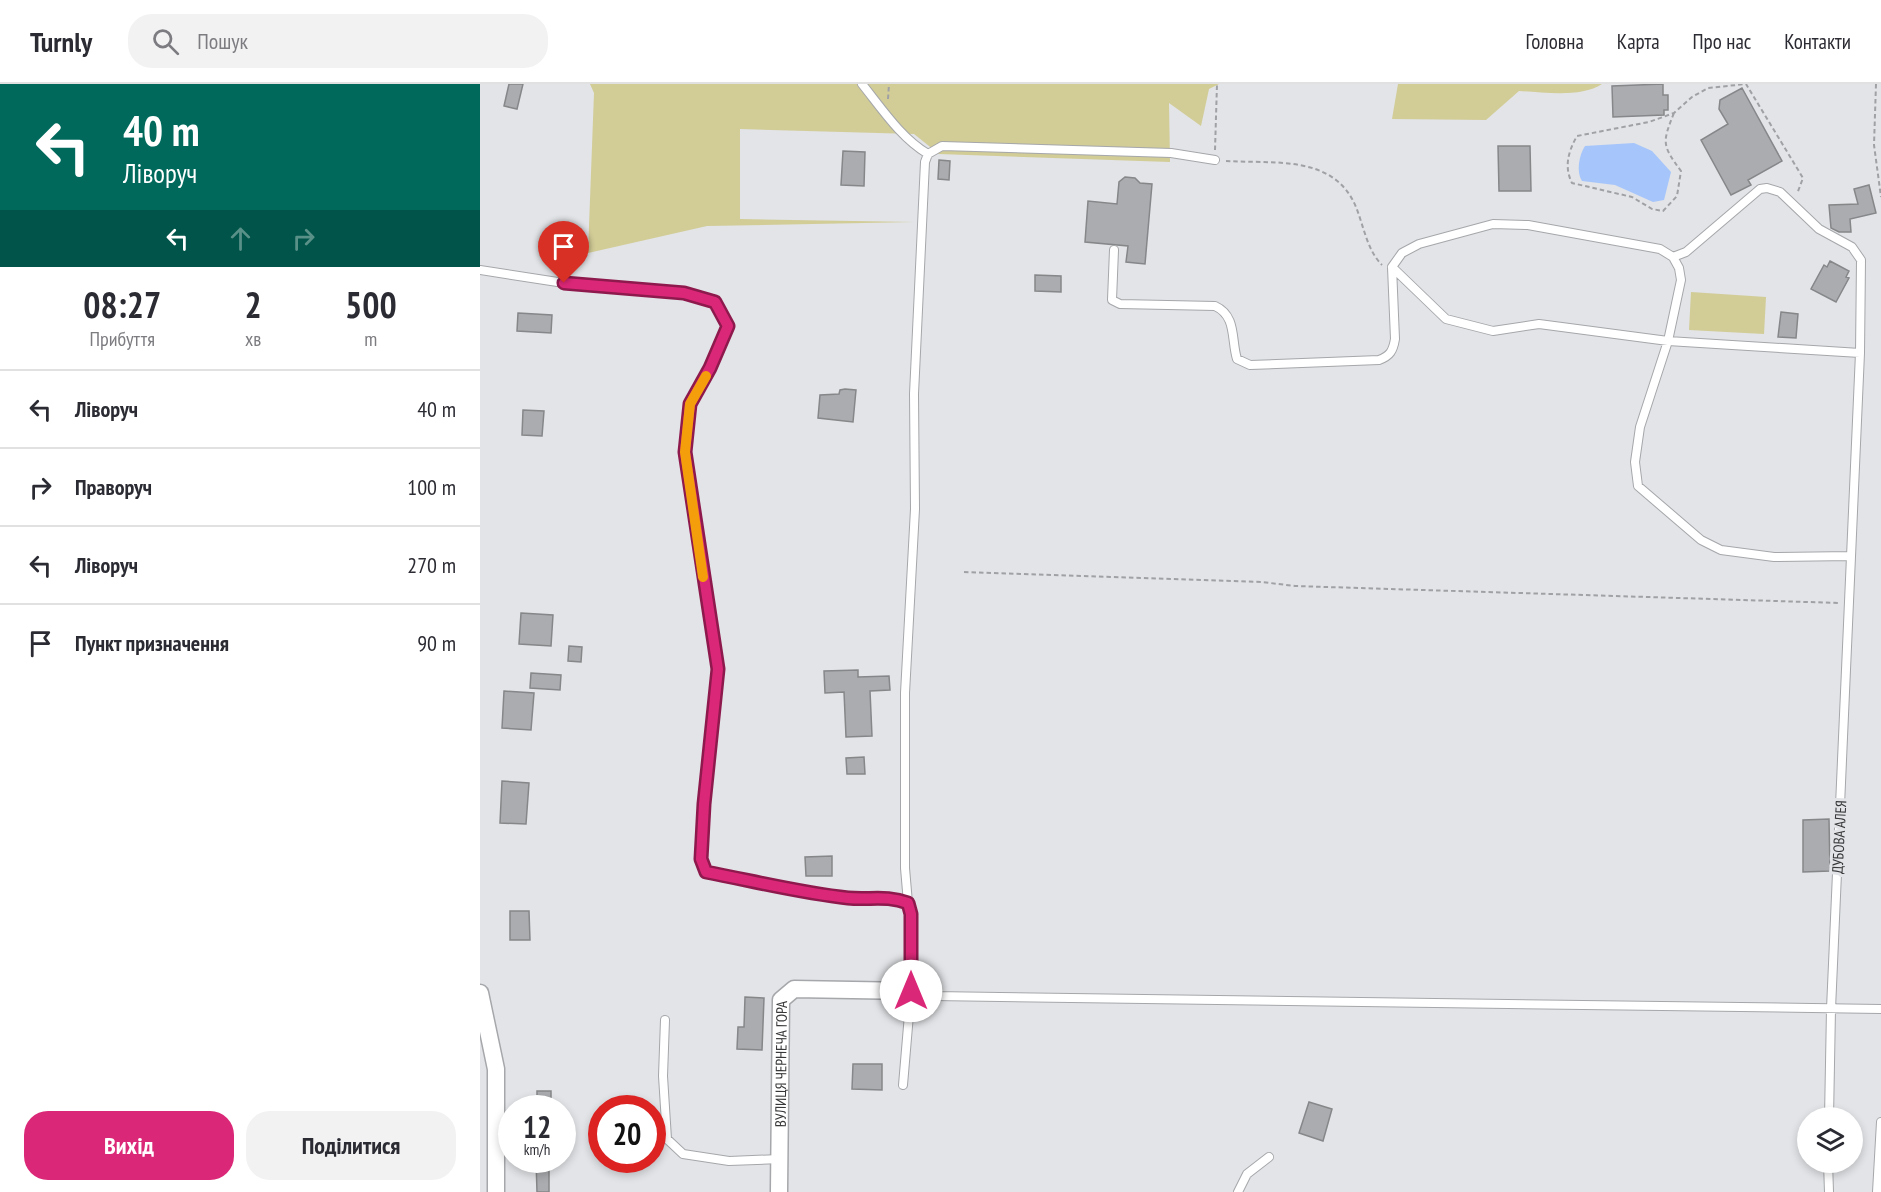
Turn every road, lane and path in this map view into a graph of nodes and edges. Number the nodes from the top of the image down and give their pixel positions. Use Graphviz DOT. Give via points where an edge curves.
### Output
graph roads {
  1 [pos="862,84"];
  2 [pos="1216,84"];
  3 [pos="1876,84"];
  4 [pos="1674,113"];
  5 [pos="928,154"];
  6 [pos="1215,160"];
  7 [pos="1881,197"];
  8 [pos="1792,204"];
  9 [pos="1114,250"];
  10 [pos="1672,257"];
  11 [pos="1392,267"];
  12 [pos="480,270"];
  13 [pos="1668,342"];
  14 [pos="1860,353"];
  15 [pos="1851,556"];
  16 [pos="964,572"];
  17 [pos="1850,603"];
  18 [pos="908,903"];
  19 [pos="911,991"];
  20 [pos="480,993"];
  21 [pos="1831,1009"];
  22 [pos="1881,1009"];
  23 [pos="665,1020"];
  24 [pos="903,1085"];
  25 [pos="1829,1107"];
  26 [pos="1881,1122"];
  27 [pos="1269,1157"];
  28 [pos="780,1159"];
  29 [pos="1828,1173"];
  30 [pos="496,1192"];
  31 [pos="779,1192"];
  32 [pos="1238,1192"];
  33 [pos="1829,1192"];
  34 [pos="1877,1192"];
  1 -- 5 [label="lane" via="886,116"];
  2 -- 6 [label="path"];
  3 -- 7 [label="path" via="1874,145"];
  4 -- 4 [label="path" via="1664,138 1665,149 1681,171 1677,196 1663,211 1632,197 1572,183 1566,172 1570,148 1577,136 1624,129"];
  4 -- 8 [label="path" via="1708,88 1746,84 1803,178"];
  5 -- 6 [label="lane" via="942,146 1171,153"];
  5 -- 18 [label="lane" via="915,383 915,509 905,693"];
  6 -- 11 [label="path" via="1316,167 1332,174 1354,204 1371,254 1382,265"];
  8 -- 10 [label="lane" via="1774,189 1760,189 1686,252"];
  8 -- 14 [label="lane, ДУБОВА АЛЕЯ" via="1819,229 1852,247 1861,260"];
  9 -- 11 [label="lane" via="1112,300 1120,304 1215,306 1223,310 1231,324 1237,360 1250,365 1388,357 1395,339"];
  10 -- 11 [label="lane" via="1660,249 1575,232 1493,224 1419,244 1402,254"];
  10 -- 13 [label="lane" via="1681,280"];
  11 -- 13 [label="lane" via="1446,319 1493,331 1539,324"];
  12 -- 18 [label="lane" via="564,283 684,293 715,302 728,326 690,404 685,452 718,669 701,859 706,872 794,890 851,898 892,897"];
  13 -- 14 [label="lane"];
  13 -- 15 [label="lane" via="1640,427 1635,462 1638,486 1701,540 1721,550 1774,557"];
  14 -- 15 [label="lane, ДУБОВА АЛЕЯ"];
  15 -- 17 [label="lane, ДУБОВА АЛЕЯ"];
  16 -- 17 [label="path"];
  17 -- 21 [label="lane, ДУБОВА АЛЕЯ"];
  18 -- 19 [label="lane"];
  19 -- 21 [label="lane" via="934,996"];
  19 -- 24 [label="lane"];
  19 -- 28 [label="street, ВУЛИЦЯ ЧЕРНЕЧА ГОРА" via="794,989 781,1000"];
  20 -- 30 [label="street" via="496,1069"];
  21 -- 22 [label="lane"];
  21 -- 25 [label="lane, ДУБОВА АЛЕЯ"];
  23 -- 28 [label="lane" via="667,1139 683,1154 729,1161"];
  26 -- 34 [label="lane"];
  27 -- 32 [label="lane" via="1247,1174"];
  28 -- 31 [label="street, ВУЛИЦЯ ЧЕРНЕЧА ГОРА"];
  29 -- 33 [label="lane"];
}
